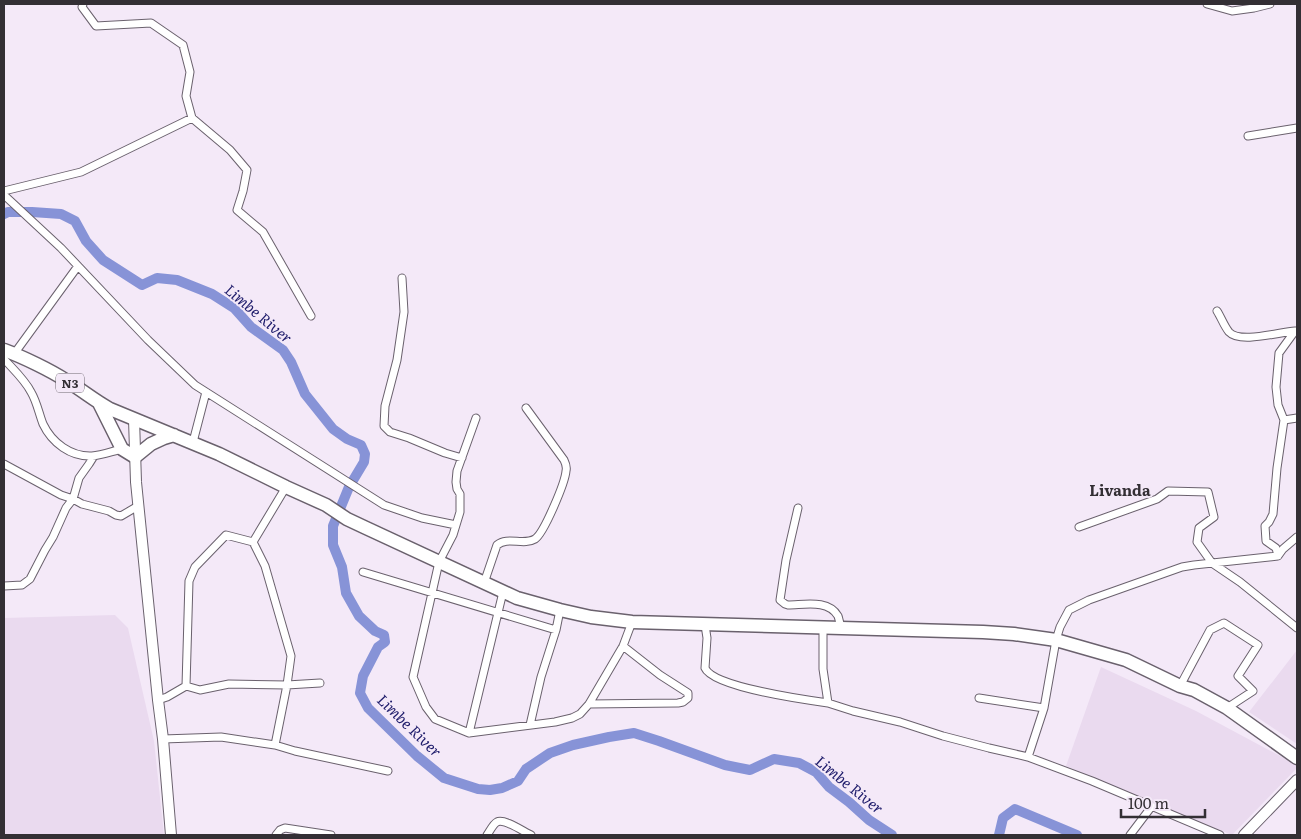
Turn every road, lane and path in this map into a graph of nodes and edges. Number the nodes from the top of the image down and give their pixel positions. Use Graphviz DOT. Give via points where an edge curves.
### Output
graph roads {
  1 [pos="83,4"];
  2 [pos="1207,4"];
  3 [pos="1270,4"];
  4 [pos="192,118"];
  5 [pos="1297,128"];
  6 [pos="1248,136"];
  7 [pos="4,191"];
  8 [pos="4,195"];
  9 [pos="78,266"];
  10 [pos="402,278"];
  11 [pos="1217,311"];
  12 [pos="311,316"];
  13 [pos="1296,331"];
  14 [pos="7,354"];
  15 [pos="206,392"];
  16 [pos="99,403"];
  17 [pos="526,408"];
  18 [pos="476,418"];
  19 [pos="1297,418"];
  20 [pos="134,419"];
  21 [pos="1284,420"];
  22 [pos="174,436"];
  23 [pos="193,442"];
  24 [pos="122,449"];
  25 [pos="94,456"];
  26 [pos="135,457"];
  27 [pos="462,458"];
  28 [pos="4,464"];
  29 [pos="286,487"];
  30 [pos="73,499"];
  31 [pos="138,506"];
  32 [pos="798,508"];
  33 [pos="456,525"];
  34 [pos="1079,526"];
  35 [pos="1297,537"];
  36 [pos="253,542"];
  37 [pos="1278,556"];
  38 [pos="439,562"];
  39 [pos="1212,564"];
  40 [pos="363,572"];
  41 [pos="484,583"];
  42 [pos="4,586"];
  43 [pos="503,592"];
  44 [pos="432,593"];
  45 [pos="560,610"];
  46 [pos="498,612"];
  47 [pos="632,622"];
  48 [pos="705,624"];
  49 [pos="823,628"];
  50 [pos="841,628"];
  51 [pos="1297,628"];
  52 [pos="556,630"];
  53 [pos="1056,640"];
  54 [pos="623,646"];
  55 [pos="320,683"];
  56 [pos="186,686"];
  57 [pos="287,686"];
  58 [pos="1180,686"];
  59 [pos="979,698"];
  60 [pos="158,700"];
  61 [pos="828,703"];
  62 [pos="589,704"];
  63 [pos="1044,708"];
  64 [pos="1227,708"];
  65 [pos="530,725"];
  66 [pos="469,733"];
  67 [pos="163,739"];
  68 [pos="275,745"];
  69 [pos="1028,757"];
  70 [pos="1297,758"];
  71 [pos="388,771"];
  72 [pos="1297,780"];
  73 [pos="1152,806"];
  74 [pos="171,835"];
  75 [pos="276,835"];
  76 [pos="332,835"];
  77 [pos="487,835"];
  78 [pos="531,835"];
  79 [pos="1130,835"];
  80 [pos="1220,835"];
  81 [pos="1244,835"];
  1 -- 4 [label="street" via="96,26 151,23 183,45 190,72 186,96"];
  2 -- 3 [label="street" via="1232,11"];
  4 -- 7 [label="street" via="81,172"];
  4 -- 12 [label="street" via="230,150 247,170 237,210 263,232"];
  5 -- 6 [label="street"];
  8 -- 9 [label="street"];
  9 -- 14 [label="street"];
  9 -- 15 [label="street" via="148,340"];
  10 -- 27 [label="street" via="404,312 384,426 390,432"];
  11 -- 13 [label="street" via="1230,333 1241,338"];
  13 -- 21 [label="street" via="1279,354 1276,387"];
  14 -- 16 [label="highway, N3" via="65,380"];
  14 -- 25 [label="street" via="31,390 50,435 69,451"];
  15 -- 23 [label="street"];
  15 -- 33 [label="street" via="384,505"];
  16 -- 20 [label="highway, N3"];
  16 -- 24 [label="highway"];
  17 -- 41 [label="street" via="564,460 565,476 541,533 525,542 509,541 497,545"];
  18 -- 27 [label="street"];
  19 -- 21 [label="street"];
  20 -- 22 [label="highway"];
  20 -- 26 [label="main road"];
  21 -- 37 [label="street" via="1273,514 1265,526 1266,541 1276,548"];
  22 -- 23 [label="highway"];
  22 -- 26 [label="highway" via="151,444"];
  23 -- 29 [label="highway"];
  24 -- 25 [label="street"];
  24 -- 26 [label="highway"];
  25 -- 30 [label="street" via="79,478"];
  26 -- 31 [label="main road"];
  27 -- 33 [label="street" via="456,482 460,512"];
  28 -- 30 [label="street"];
  29 -- 36 [label="street"];
  29 -- 38 [label="highway"];
  30 -- 31 [label="street" via="121,516"];
  30 -- 42 [label="street" via="30,579 22,585"];
  31 -- 60 [label="main road"];
  32 -- 50 [label="street" via="780,600 788,605 818,604 830,608 838,616"];
  33 -- 38 [label="street"];
  34 -- 39 [label="street" via="1157,500 1168,491 1208,492 1214,517 1199,528 1197,542"];
  35 -- 37 [label="street"];
  36 -- 56 [label="street" via="226,535 195,567 189,581"];
  36 -- 57 [label="street" via="265,566 291,656"];
  37 -- 39 [label="street"];
  38 -- 41 [label="highway"];
  38 -- 44 [label="street"];
  39 -- 51 [label="street"];
  39 -- 53 [label="street" via="1182,567 1070,609"];
  40 -- 44 [label="street"];
  41 -- 43 [label="highway"];
  43 -- 45 [label="highway"];
  43 -- 46 [label="street"];
  44 -- 46 [label="street"];
  44 -- 66 [label="street" via="414,681 435,719"];
  45 -- 47 [label="highway"];
  45 -- 52 [label="street"];
  46 -- 52 [label="street"];
  46 -- 66 [label="street"];
  47 -- 48 [label="highway"];
  47 -- 54 [label="street"];
  48 -- 49 [label="highway"];
  48 -- 61 [label="street" via="707,673 769,693"];
  49 -- 50 [label="highway"];
  49 -- 61 [label="street" via="823,669"];
  50 -- 53 [label="highway" via="983,632"];
  52 -- 65 [label="street"];
  53 -- 58 [label="highway" via="1126,660"];
  53 -- 63 [label="street"];
  54 -- 62 [label="street"];
  54 -- 62 [label="street" via="688,693 688,698 678,703"];
  55 -- 57 [label="street"];
  56 -- 57 [label="street" via="200,690 229,684"];
  56 -- 60 [label="street"];
  57 -- 68 [label="street"];
  58 -- 64 [label="highway"];
  58 -- 64 [label="street" via="1210,630 1224,623 1258,645 1238,676 1253,691"];
  59 -- 63 [label="street"];
  60 -- 67 [label="main road"];
  61 -- 69 [label="street"];
  62 -- 65 [label="street" via="572,718"];
  63 -- 69 [label="street"];
  64 -- 70 [label="highway"];
  65 -- 66 [label="street"];
  67 -- 68 [label="street" via="221,738"];
  67 -- 74 [label="main road"];
  68 -- 71 [label="street"];
  69 -- 73 [label="street"];
  72 -- 81 [label="main road"];
  73 -- 79 [label="street"];
  73 -- 80 [label="street"];
  75 -- 76 [label="street" via="285,828"];
  77 -- 78 [label="street" via="498,821"];
}
